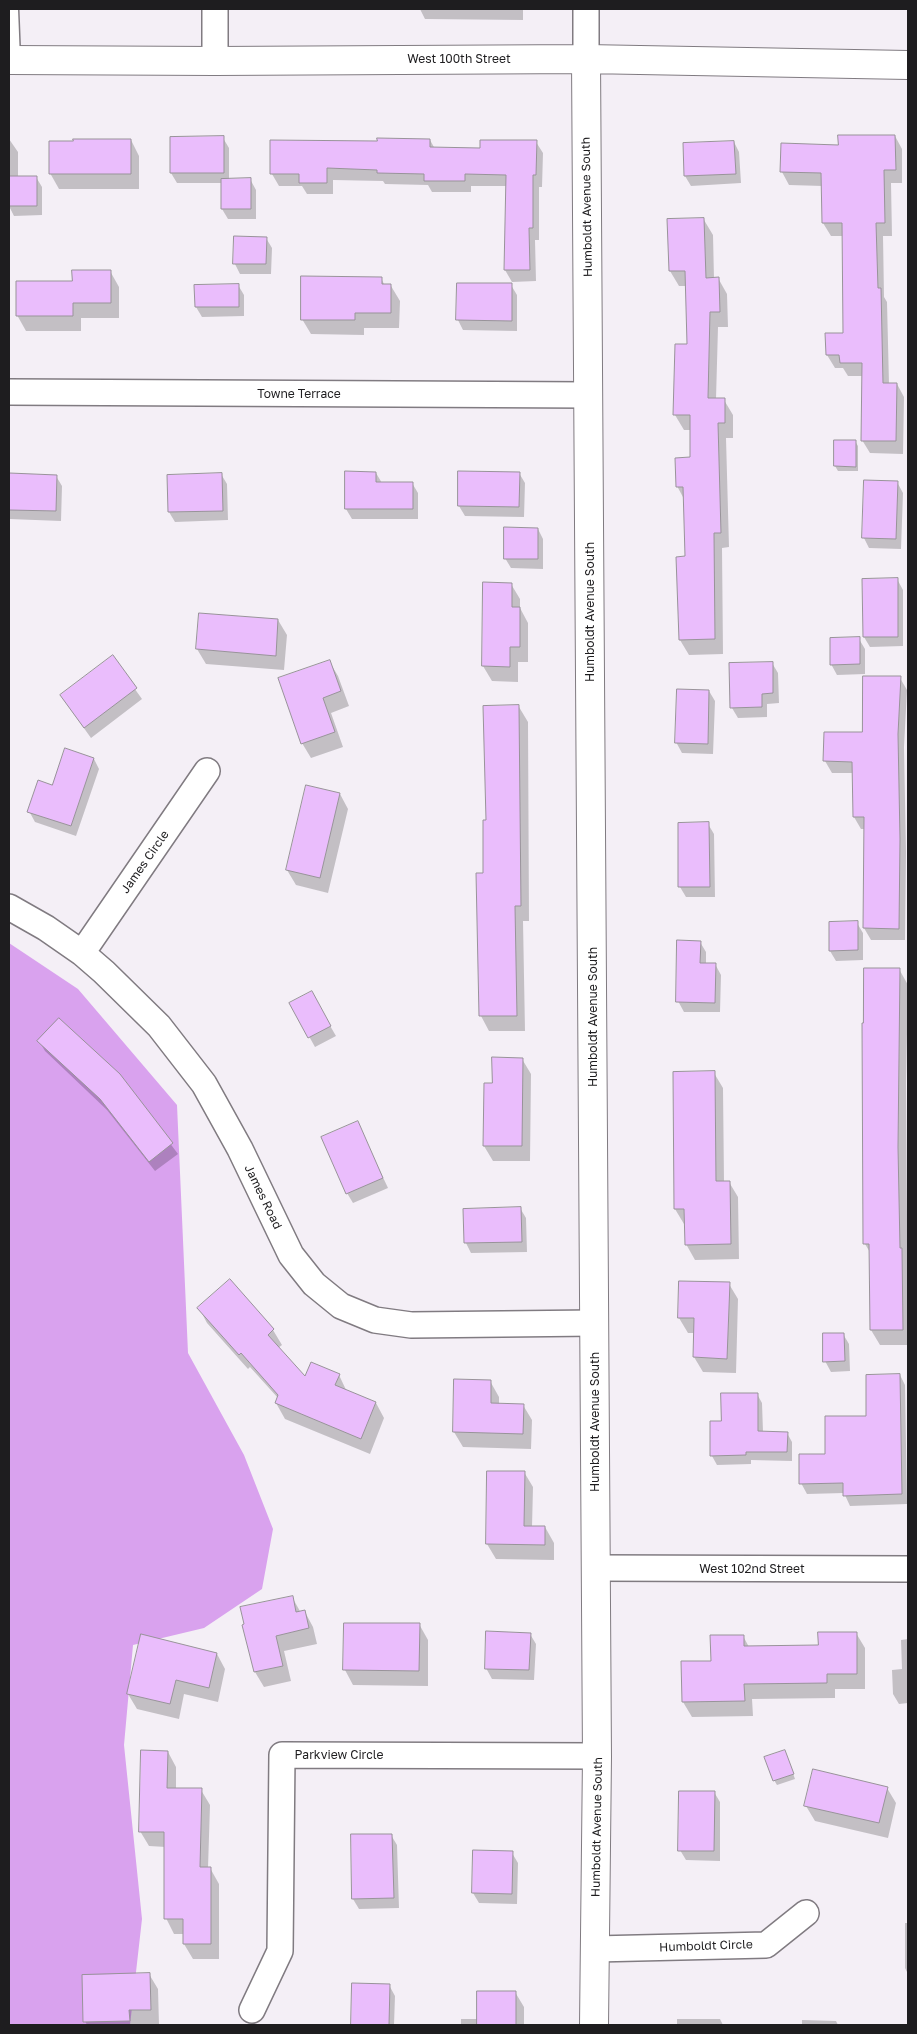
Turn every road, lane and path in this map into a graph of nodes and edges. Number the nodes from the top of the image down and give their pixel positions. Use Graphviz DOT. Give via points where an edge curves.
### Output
graph roads {
  1 [pos="12,9"];
  2 [pos="214,9"];
  3 [pos="586,9"];
  4 [pos="586,59"];
  5 [pos="11,60"];
  6 [pos="215,61"];
  7 [pos="908,65"];
  8 [pos="9,392"];
  9 [pos="589,395"];
  10 [pos="207,771"];
  11 [pos="9,907"];
  12 [pos="82,953"];
  13 [pos="595,1323"];
  14 [pos="596,1568"];
  15 [pos="908,1569"];
  16 [pos="597,1756"];
  17 [pos="806,1913"];
  18 [pos="595,1949"];
  19 [pos="252,2010"];
  20 [pos="594,2025"];
  1 -- 5 [label="lane"];
  2 -- 6 [label="street"];
  3 -- 4 [label="street, Humboldt Avenue South"];
  4 -- 6 [label="street, West 100th Street"];
  4 -- 7 [label="street, West 100th Street"];
  4 -- 9 [label="street, Humboldt Avenue South"];
  5 -- 6 [label="street, West 100th Street"];
  8 -- 9 [label="street, Towne Terrace"];
  9 -- 13 [label="street, Humboldt Avenue South"];
  10 -- 12 [label="street, James Circle"];
  11 -- 12 [label="street, James Road"];
  12 -- 13 [label="street, James Road" via="159,1026 204,1084 292,1255 314,1284 341,1306 375,1320 411,1325"];
  13 -- 14 [label="street, Humboldt Avenue South"];
  14 -- 15 [label="street, West 102nd Street"];
  14 -- 16 [label="street, Humboldt Avenue South"];
  16 -- 18 [label="street, Humboldt Avenue South"];
  16 -- 19 [label="street, Parkview Circle" via="282,1755 280,1951"];
  17 -- 18 [label="street, Humboldt Circle" via="766,1945"];
  18 -- 20 [label="street, Humboldt Avenue South"];
}
